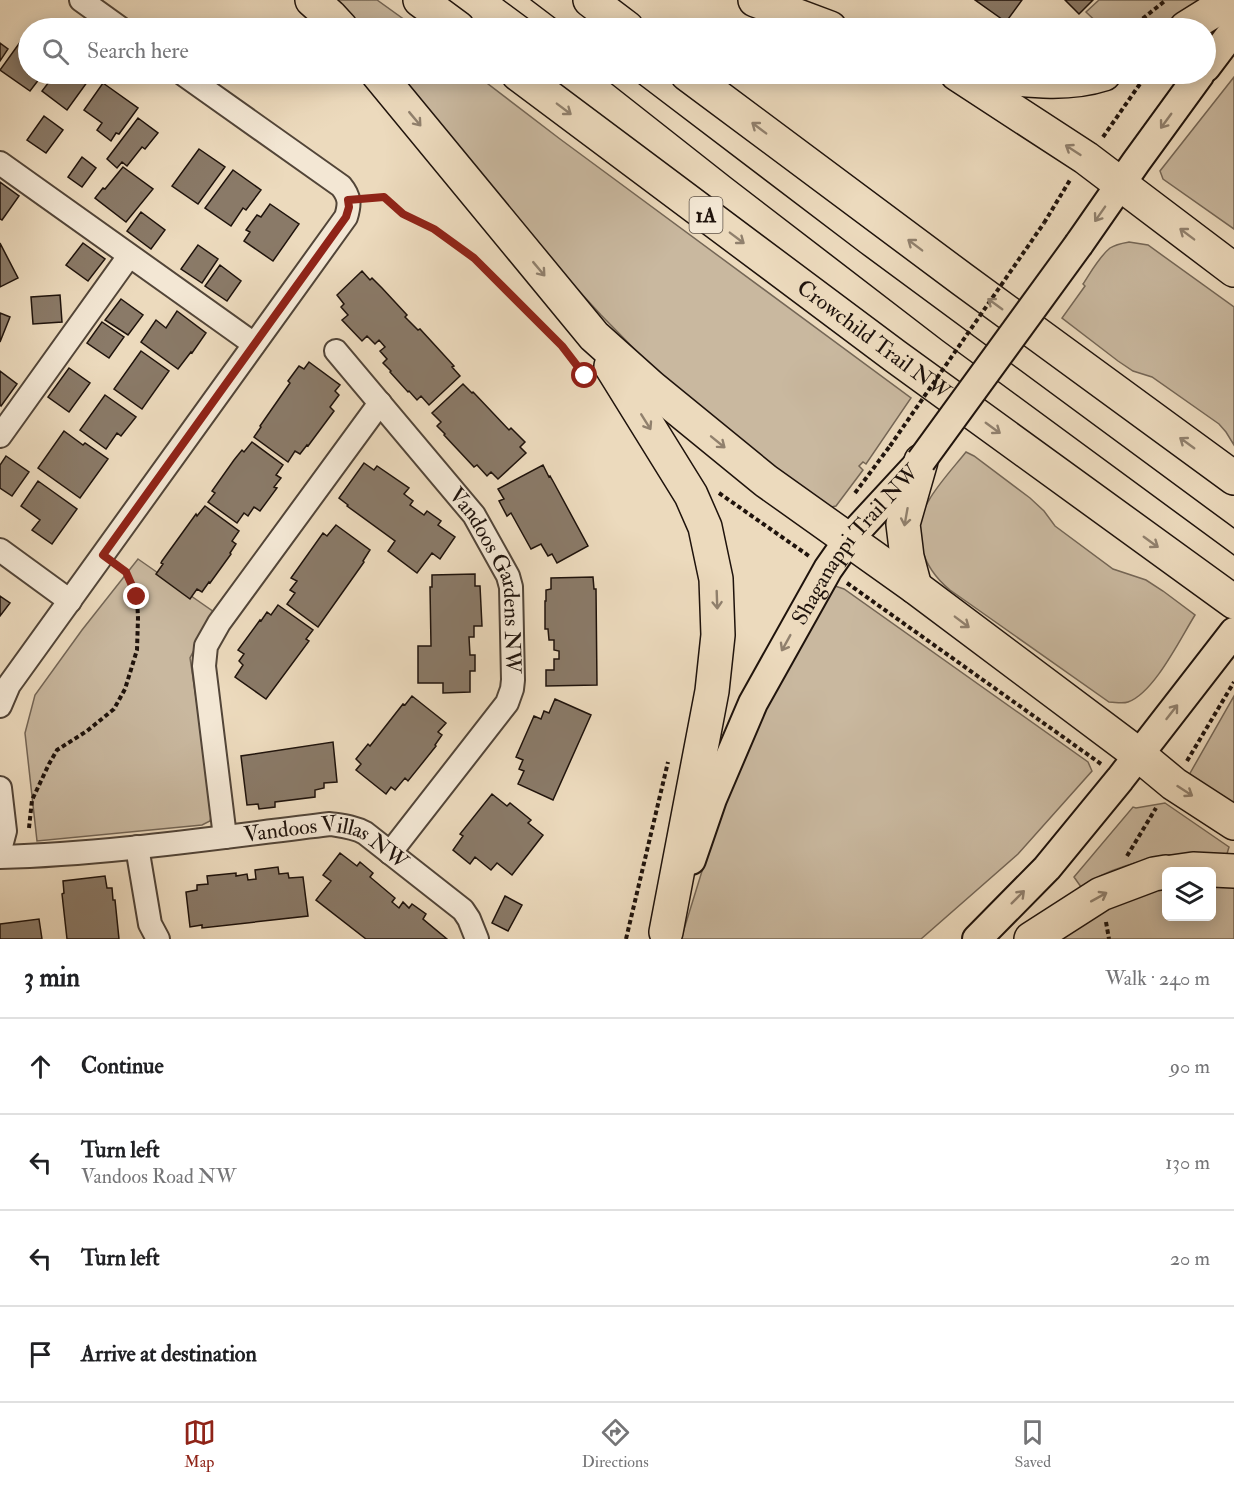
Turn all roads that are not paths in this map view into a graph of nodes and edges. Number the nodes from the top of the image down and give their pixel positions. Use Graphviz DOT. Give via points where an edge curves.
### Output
graph roads {
  1 [pos="81,0"];
  2 [pos="312,0"];
  3 [pos="420,0"];
  4 [pos="590,0"];
  5 [pos="755,0"];
  6 [pos="1234,6"];
  7 [pos="106,18"];
  8 [pos="332,18"];
  9 [pos="444,18"];
  10 [pos="614,18"];
  11 [pos="803,18"];
  12 [pos="1202,18"];
  13 [pos="1234,30"];
  14 [pos="1216,54"];
  15 [pos="197,84"];
  16 [pos="386,84"];
  17 [pos="531,84"];
  18 [pos="700,84"];
  19 [pos="972,84"];
  20 [pos="1193,84"];
  21 [pos="0,163"];
  22 [pos="1121,184"];
  23 [pos="129,256"];
  24 [pos="1234,270"];
  25 [pos="594,336"];
  26 [pos="254,344"];
  27 [pos="336,351"];
  28 [pos="380,403"];
  29 [pos="0,436"];
  30 [pos="921,461"];
  31 [pos="1234,478"];
  32 [pos="849,539"];
  33 [pos="0,550"];
  34 [pos="915,587"];
  35 [pos="70,601"];
  36 [pos="1234,602"];
  37 [pos="1234,632"];
  38 [pos="0,706"];
  39 [pos="1139,755"];
  40 [pos="0,788"];
  41 [pos="1234,823"];
  42 [pos="225,837"];
  43 [pos="137,847"];
  44 [pos="0,850"];
  45 [pos="390,853"];
  46 [pos="0,857"];
  47 [pos="1216,870"];
  48 [pos="1234,871"];
  49 [pos="1162,873"];
  50 [pos="665,935"];
  51 [pos="158,939"];
  52 [pos="477,939"];
  53 [pos="977,939"];
  54 [pos="1031,939"];
  1 -- 7 [label="street"];
  2 -- 8 [label="highway"];
  3 -- 9 [label="highway"];
  4 -- 10 [label="highway"];
  5 -- 11 [label="highway"];
  6 -- 12 [label="highway" via="1218,8"];
  13 -- 14 [label="main road"];
  15 -- 26 [label="street" via="347,194 346,217"];
  16 -- 25 [label="highway, one-way"];
  17 -- 36 [label="highway, Crowchild Trail NW / 1A, one-way" via="895,356"];
  31 -- 18 [label="highway, one-way"];
  22 -- 19 [label="highway, one-way"];
  20 -- 22 [label="main road, Shaganappi Trail NW, one-way"];
  21 -- 23 [label="street"];
  24 -- 22 [label="highway, one-way"];
  22 -- 30 [label="main road, Shaganappi Trail NW, one-way, bridge"];
  23 -- 26 [label="street"];
  23 -- 29 [label="street"];
  25 -- 32 [label="highway, one-way" via="766,481"];
  25 -- 50 [label="highway, one-way" via="691,495 705,528 716,579 718,635 712,691"];
  26 -- 35 [label="street"];
  27 -- 28 [label="street, Vandoos Gardens NW"];
  28 -- 42 [label="street" via="206,646 204,666"];
  28 -- 45 [label="street, Vandoos Gardens NW" via="474,515 508,576 512,598 513,680 507,703"];
  30 -- 32 [label="main road, Shaganappi Trail NW"];
  30 -- 34 [label="highway, one-way" via="903,524"];
  32 -- 34 [label="highway"];
  32 -- 50 [label="main road, Shaganappi Trail NW, one-way" via="753,703 712,799"];
  33 -- 35 [label="street"];
  34 -- 39 [label="highway, one-way"];
  35 -- 38 [label="street" via="9,685"];
  39 -- 37 [label="main road, one-way"];
  39 -- 41 [label="highway, one-way" via="1174,784"];
  53 -- 39 [label="main road, one-way" via="1047,868"];
  40 -- 44 [label="street" via="5,831"];
  42 -- 43 [label="street, Vandoos Villas NW"];
  42 -- 45 [label="street, Vandoos Villas NW" via="330,824 356,828"];
  43 -- 46 [label="street, Vandoos Villas NW"];
  43 -- 51 [label="street" via="150,924"];
  45 -- 52 [label="street, Vandoos Villas NW" via="463,909"];
  47 -- 48 [label="highway"];
  54 -- 49 [label="highway, one-way" via="1101,894"];
}
